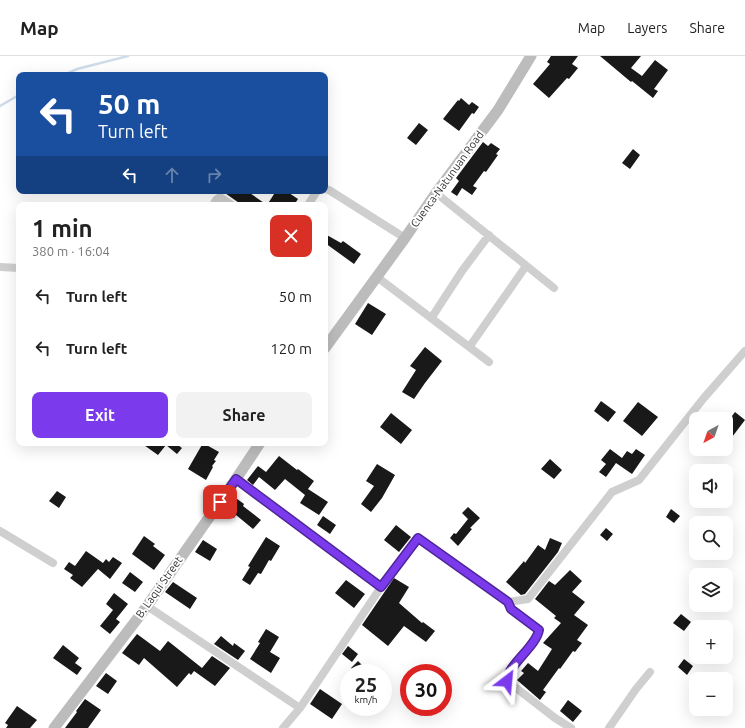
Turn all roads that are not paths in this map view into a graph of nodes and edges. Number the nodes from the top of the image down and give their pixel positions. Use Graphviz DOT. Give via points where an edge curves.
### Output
graph roads {
  1 [pos="530,56"];
  2 [pos="328,190"];
  3 [pos="436,193"];
  4 [pos="215,202"];
  5 [pos="228,202"];
  6 [pos="489,235"];
  7 [pos="405,238"];
  8 [pos="526,266"];
  9 [pos="0,267"];
  10 [pos="16,268"];
  11 [pos="377,277"];
  12 [pos="554,288"];
  13 [pos="432,317"];
  14 [pos="328,344"];
  15 [pos="470,346"];
  16 [pos="745,351"];
  17 [pos="489,362"];
  18 [pos="258,446"];
  19 [pos="236,479"];
  20 [pos="0,531"];
  21 [pos="53,563"];
  22 [pos="381,587"];
  23 [pos="508,602"];
  24 [pos="147,606"];
  25 [pos="650,672"];
  26 [pos="300,708"];
  27 [pos="54,728"];
  28 [pos="283,728"];
  29 [pos="571,728"];
  30 [pos="609,728"];
  1 -- 3 [label="main road, Cuenca-Natunuan Road" via="498,110"];
  2 -- 7 [label="street"];
  3 -- 6 [label="street"];
  3 -- 7 [label="main road, Cuenca-Natunuan Road"];
  4 -- 5 [label="street" via="220,197"];
  6 -- 8 [label="street"];
  6 -- 13 [label="street"];
  7 -- 11 [label="main road, Cuenca-Natunuan Road"];
  8 -- 12 [label="street"];
  8 -- 15 [label="street"];
  9 -- 10 [label="street"];
  11 -- 13 [label="street"];
  11 -- 14 [label="main road, Cuenca-Natunuan Road"];
  13 -- 15 [label="street"];
  15 -- 17 [label="street"];
  16 -- 23 [label="street" via="703,398 639,480 612,492 528,599"];
  18 -- 19 [label="main road, B. Laqui Street"];
  19 -- 22 [label="street"];
  19 -- 24 [label="main road, B. Laqui Street"];
  20 -- 21 [label="street"];
  22 -- 23 [label="street" via="418,538"];
  22 -- 26 [label="street"];
  23 -- 29 [label="street" via="511,609 539,632 507,677 507,681"];
  24 -- 26 [label="street"];
  24 -- 27 [label="main road, B. Laqui Street"];
  25 -- 30 [label="street"];
  26 -- 28 [label="street"];
}
